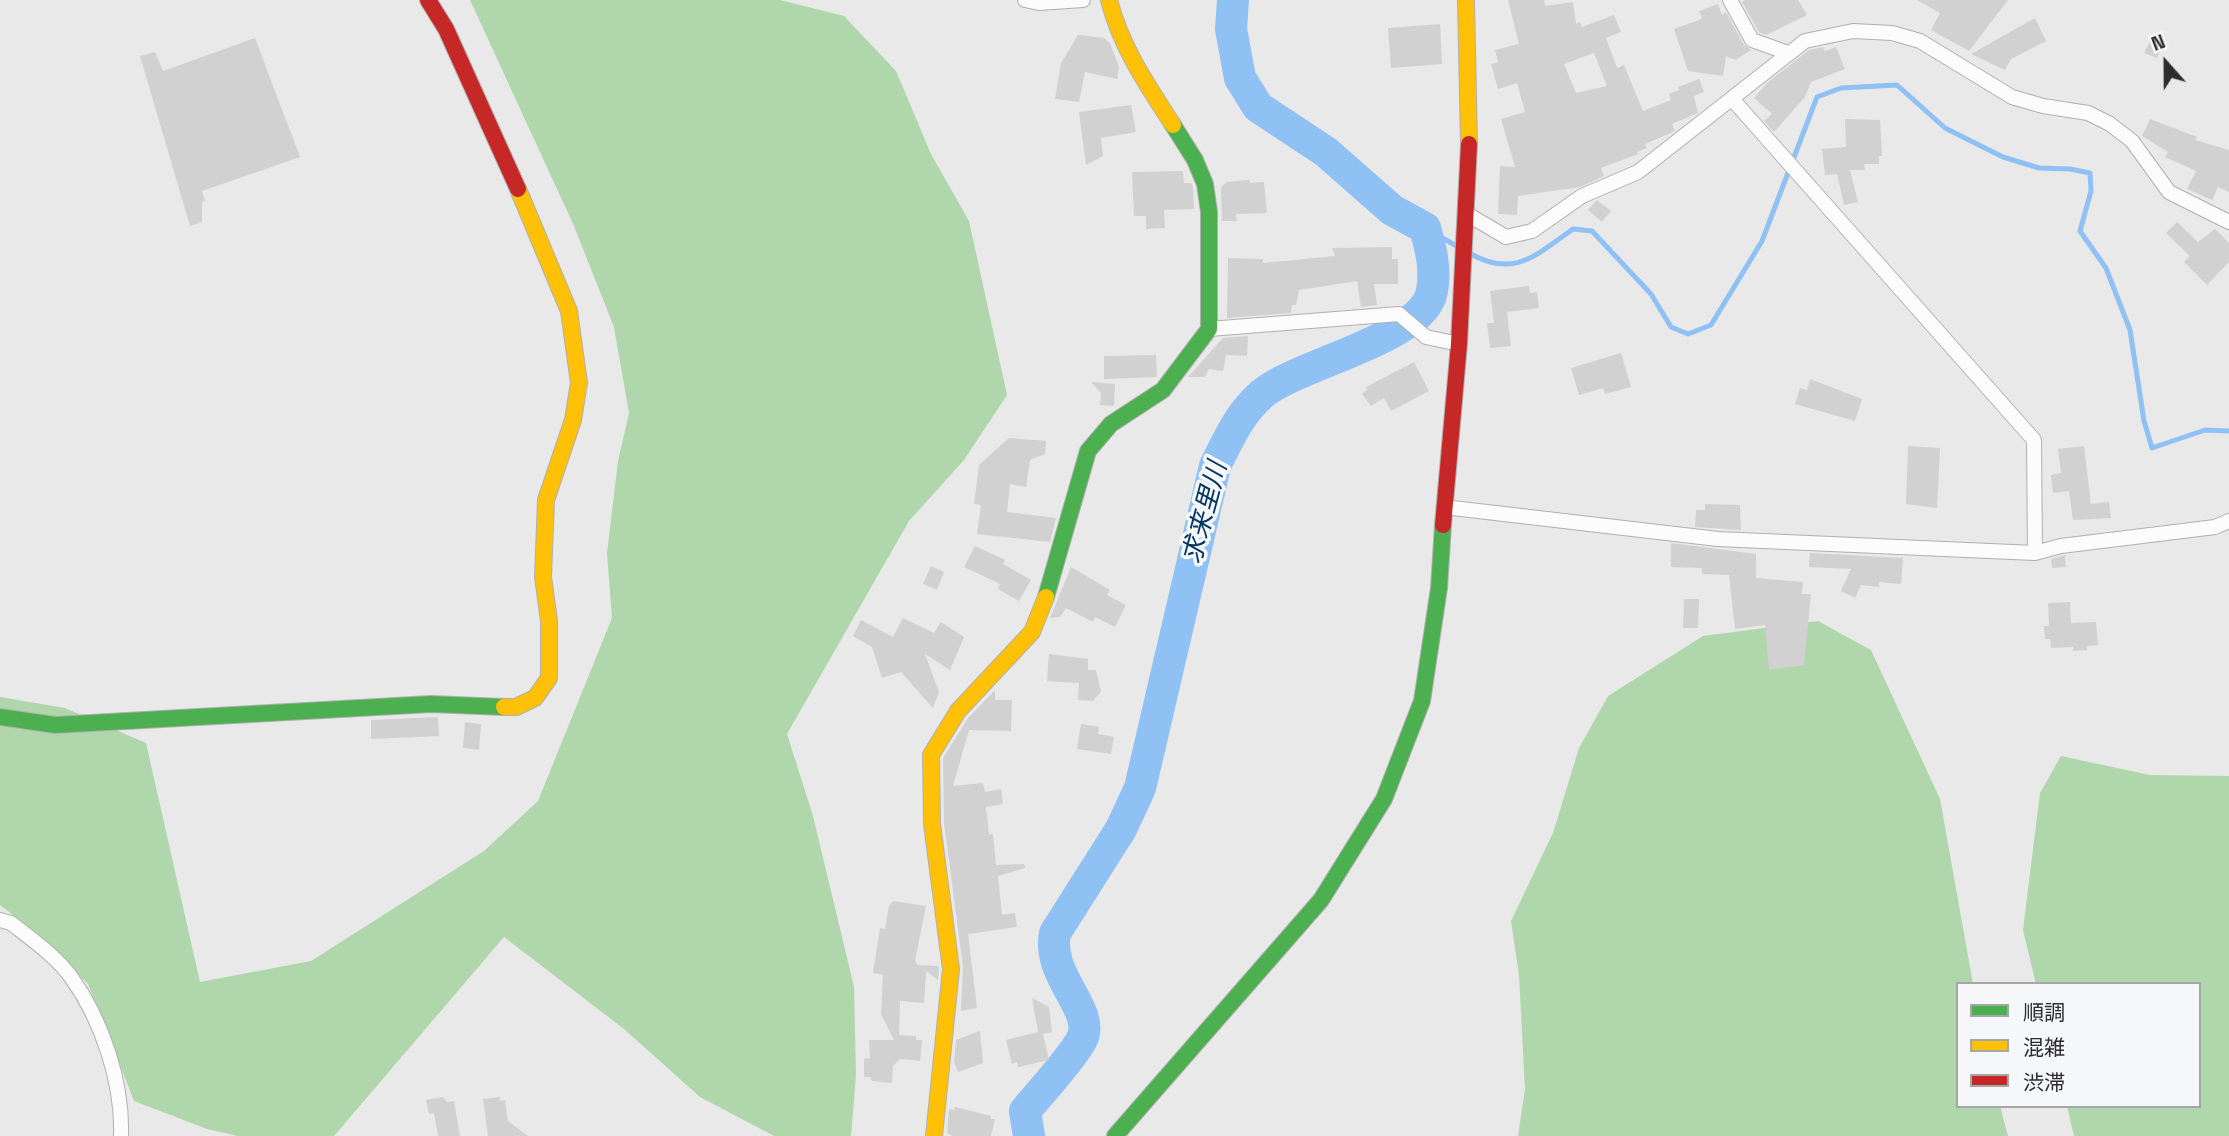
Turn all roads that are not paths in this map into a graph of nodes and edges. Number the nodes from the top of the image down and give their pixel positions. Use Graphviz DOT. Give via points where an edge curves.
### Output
graph roads {
  1 [pos="428,0"];
  2 [pos="1025,0"];
  3 [pos="1083,0"];
  4 [pos="1109,0"];
  5 [pos="1466,0"];
  6 [pos="1730,0"];
  7 [pos="1788,53"];
  8 [pos="1733,100"];
  9 [pos="1467,221"];
  10 [pos="2229,222"];
  11 [pos="1209,329"];
  12 [pos="1459,344"];
  13 [pos="1444,507"];
  14 [pos="2229,522"];
  15 [pos="2035,553"];
  16 [pos="0,717"];
  17 [pos="0,920"];
  18 [pos="121,1136"];
  19 [pos="934,1136"];
  20 [pos="1115,1136"];
  1 -- 16 [label="street" via="446,29 543,244 575,338 579,383 573,420 546,500 543,577 549,678 536,698 516,707 431,704 55,725"];
  2 -- 3 [label="street"];
  4 -- 11 [label="street" via="1135,67 1195,160 1205,184"];
  5 -- 9 [label="street"];
  6 -- 7 [label="street" via="1752,40"];
  7 -- 8 [label="street"];
  7 -- 10 [label="street" via="1805,41 1853,31 1892,33 1920,41 2012,97 2088,113 2110,124 2132,141 2169,192"];
  8 -- 9 [label="street" via="1637,172 1582,196 1532,231 1506,237"];
  8 -- 15 [label="street" via="2034,440"];
  9 -- 12 [label="street"];
  11 -- 12 [label="street" via="1399,314 1426,337"];
  11 -- 19 [label="street" via="1163,390 1111,424 1088,451 1051,584 1032,632 958,711 932,755 932,824 951,969"];
  12 -- 13 [label="street"];
  13 -- 15 [label="street" via="1718,539"];
  13 -- 20 [label="street" via="1439,588 1422,701 1384,799 1321,900"];
  14 -- 15 [label="street"];
  17 -- 18 [label="street" via="19,929 71,976 113,1068"];
}
